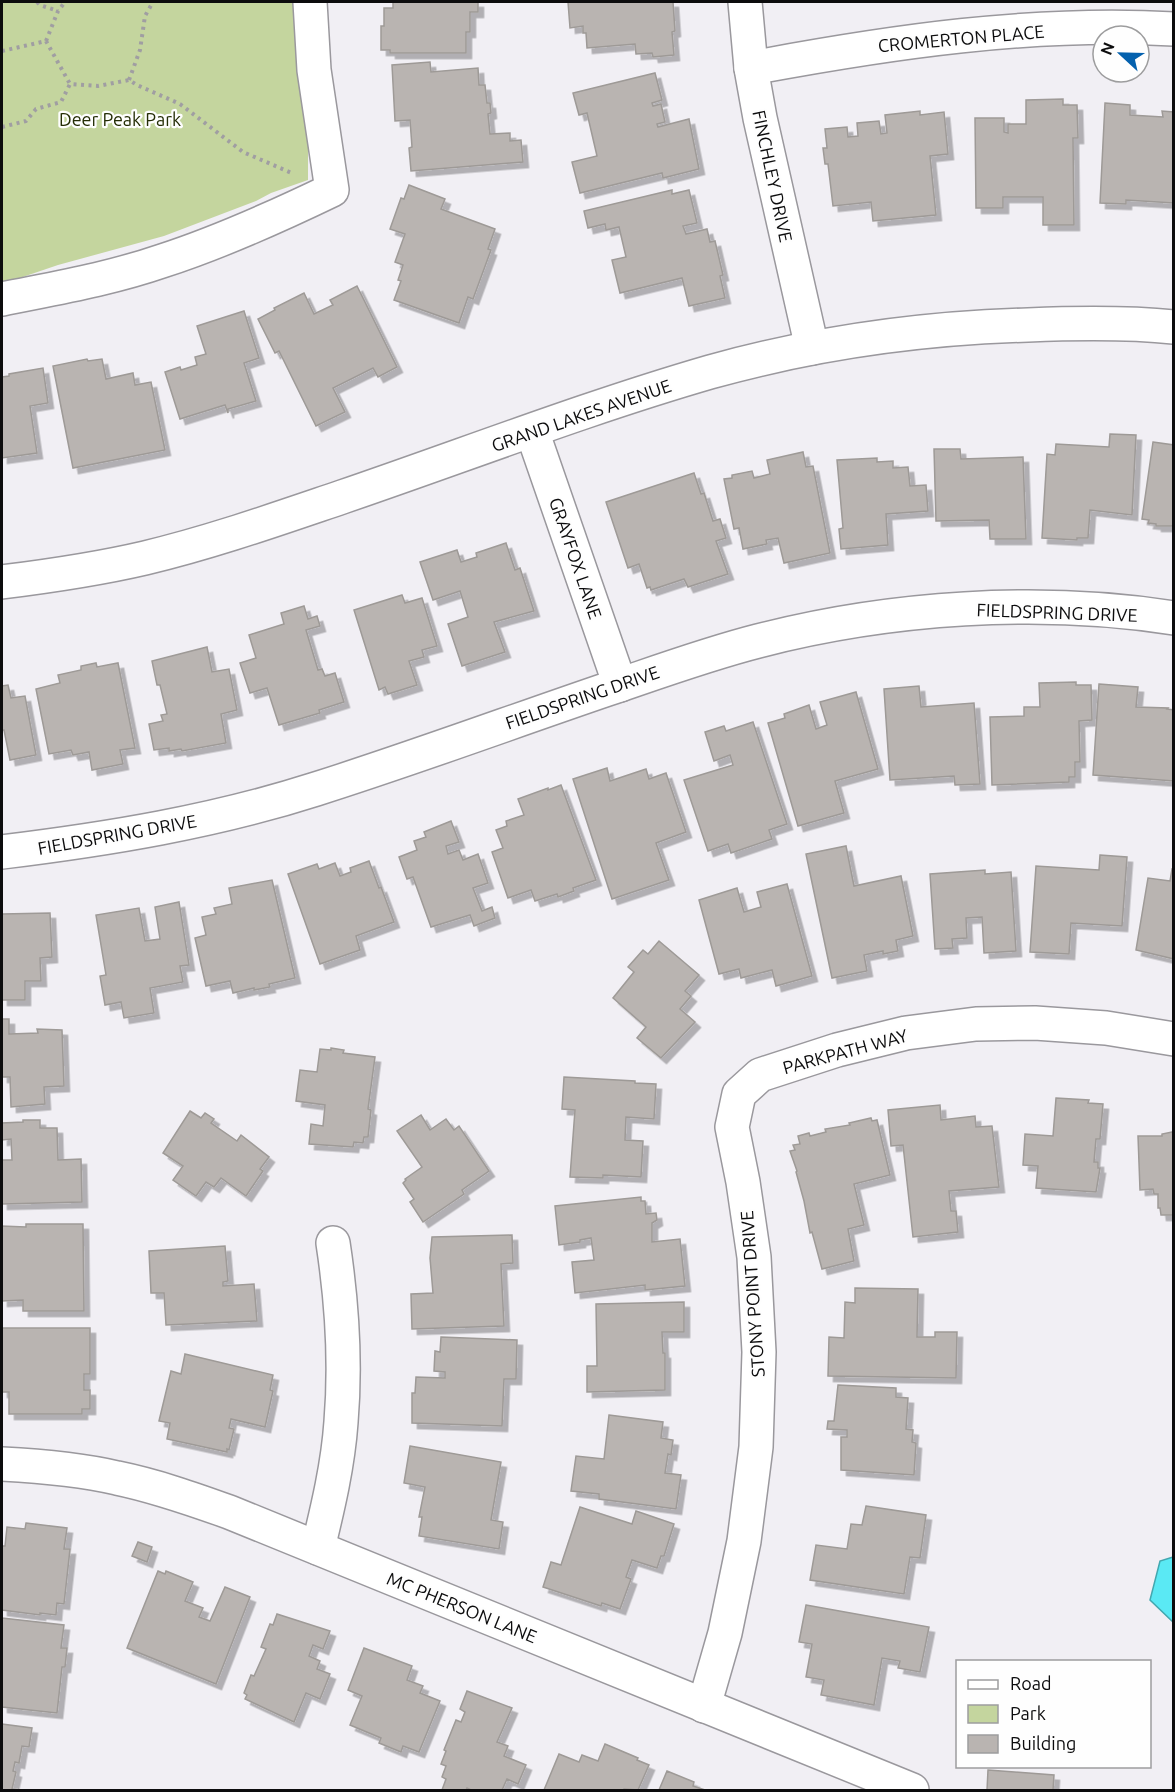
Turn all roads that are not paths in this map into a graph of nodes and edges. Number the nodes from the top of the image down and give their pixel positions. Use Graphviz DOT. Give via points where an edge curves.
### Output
graph roads {
  1 [pos="310,2"];
  2 [pos="745,2"];
  3 [pos="1173,29"];
  4 [pos="751,68"];
  5 [pos="2,299"];
  6 [pos="1173,327"];
  7 [pos="812,348"];
  8 [pos="532,431"];
  9 [pos="2,582"];
  10 [pos="1173,618"];
  11 [pos="620,685"];
  12 [pos="2,852"];
  13 [pos="1173,1039"];
  14 [pos="739,1094"];
  15 [pos="333,1243"];
  16 [pos="2,1464"];
  17 [pos="318,1548"];
  18 [pos="704,1706"];
  19 [pos="912,1791"];
  1 -- 5 [label="street" via="314,70 332,190 248,230 162,262 90,282"];
  2 -- 4 [label="street, FINCHLEY DRIVE"];
  3 -- 4 [label="street, CROMERTON PLACE" via="1045,30 945,37"];
  4 -- 7 [label="street, FINCHLEY DRIVE"];
  6 -- 7 [label="street, GRAND LAKES AVENUE" via="1082,323 966,327"];
  7 -- 8 [label="street, GRAND LAKES AVENUE" via="713,372"];
  8 -- 9 [label="street, GRAND LAKES AVENUE" via="236,534 145,558"];
  8 -- 11 [label="street, GRAYFOX LANE"];
  10 -- 11 [label="street, FIELDSPRING DRIVE" via="1081,609 929,612 835,624 760,640"];
  11 -- 12 [label="street, FIELDSPRING DRIVE" via="315,789 207,819 96,841"];
  13 -- 14 [label="street, PARKPATH WAY" via="1106,1028 1035,1023 906,1033 837,1050 760,1076"];
  14 -- 18 [label="street, STONY POINT DRIVE" via="732,1127 754,1257 759,1352 756,1447 744,1540 725,1633"];
  15 -- 17 [label="street" via="344,1353 341,1423 333,1488"];
  16 -- 17 [label="street, MC PHERSON LANE" via="117,1478 170,1492"];
  17 -- 18 [label="street, MC PHERSON LANE"];
  18 -- 19 [label="street, MC PHERSON LANE"];
}
